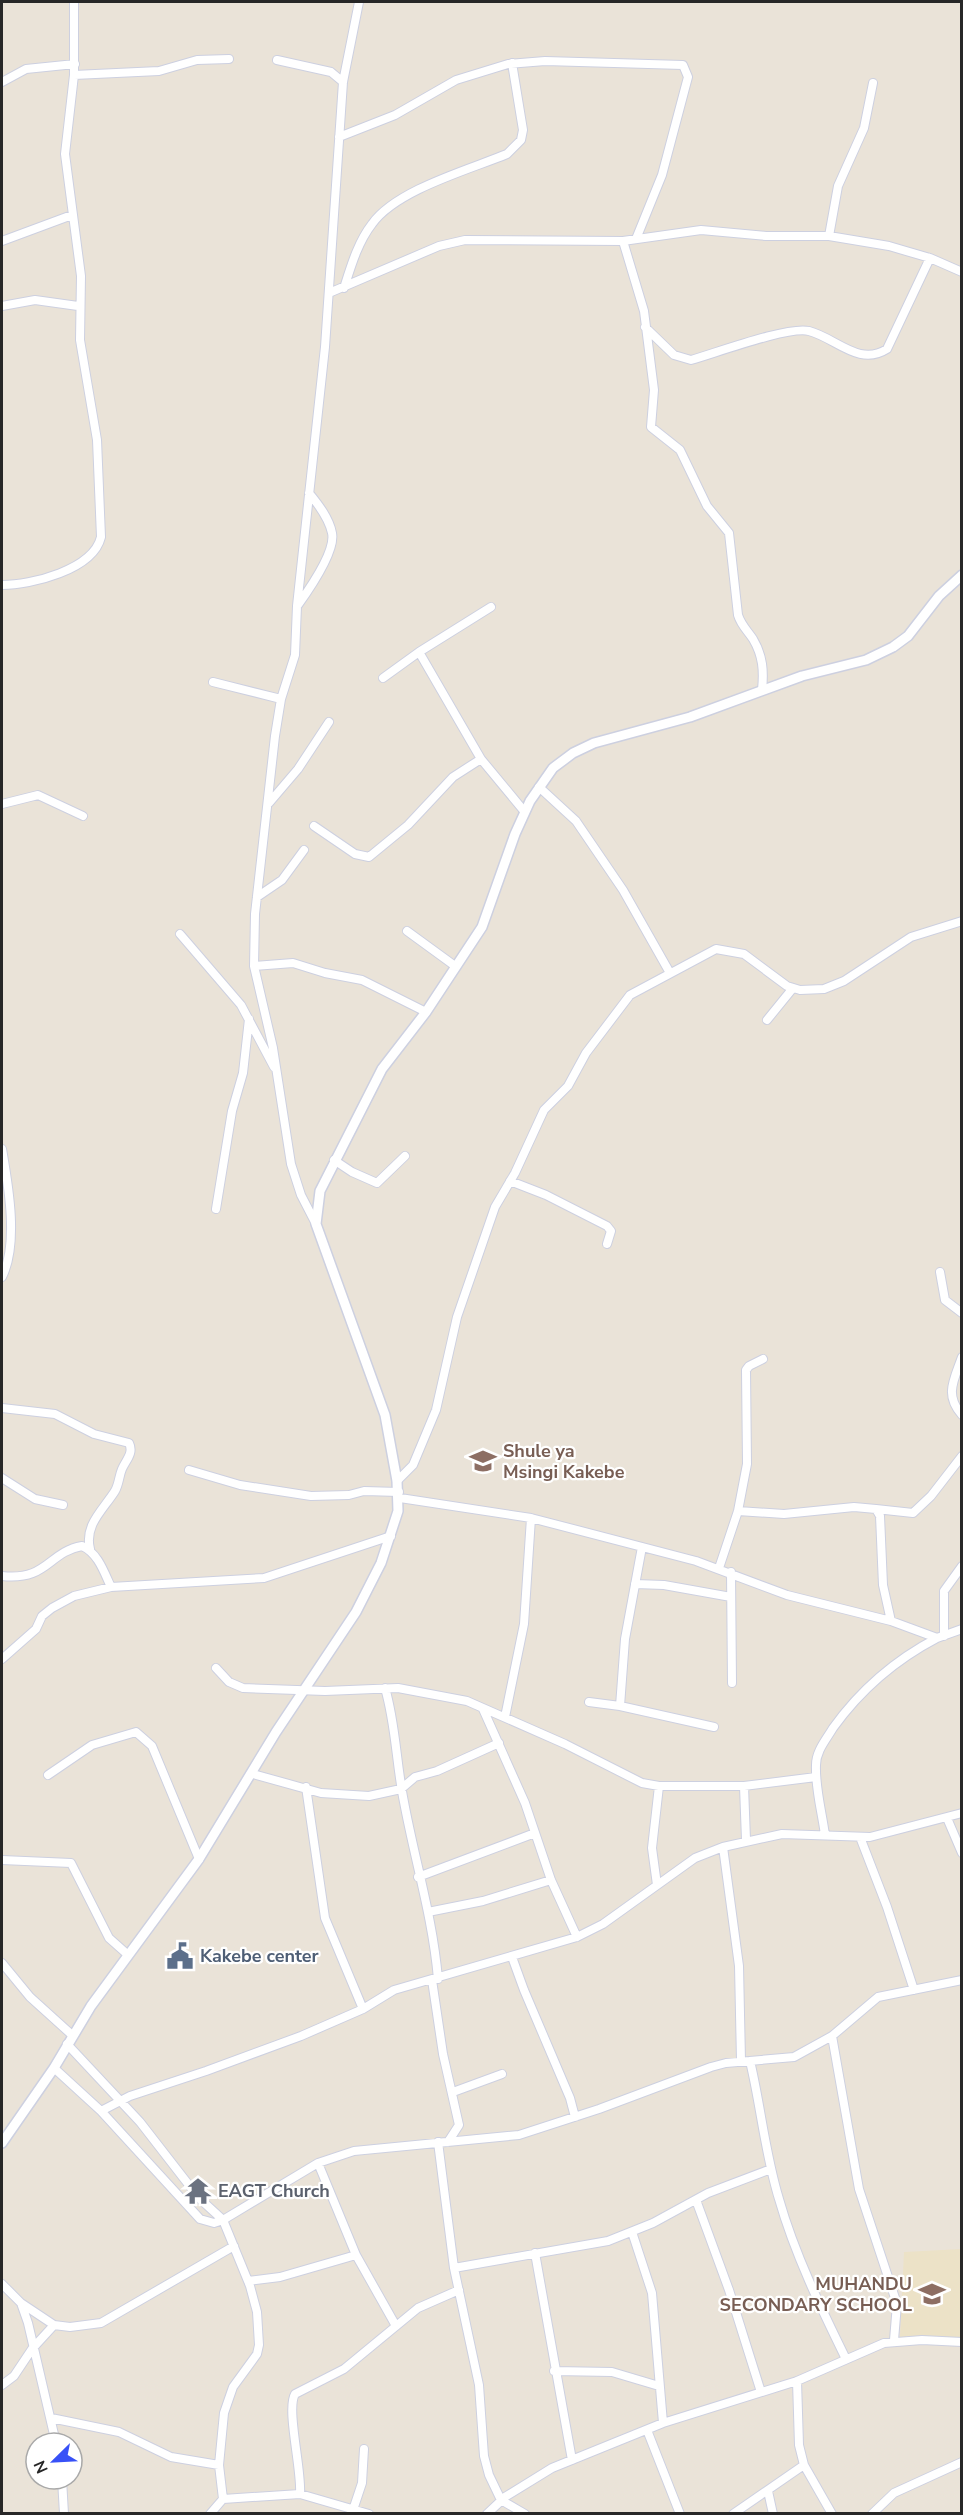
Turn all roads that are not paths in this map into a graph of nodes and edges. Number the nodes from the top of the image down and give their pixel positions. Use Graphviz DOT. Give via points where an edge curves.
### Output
graph roads {
  1 [pos="74,2"];
  2 [pos="359,2"];
  3 [pos="229,59"];
  4 [pos="277,60"];
  5 [pos="513,63"];
  6 [pos="75,64"];
  7 [pos="74,75"];
  8 [pos="343,81"];
  9 [pos="2,82"];
  10 [pos="873,83"];
  11 [pos="339,137"];
  12 [pos="72,215"];
  13 [pos="830,236"];
  14 [pos="636,239"];
  15 [pos="2,241"];
  16 [pos="623,241"];
  17 [pos="930,258"];
  18 [pos="962,272"];
  19 [pos="344,288"];
  20 [pos="329,293"];
  21 [pos="2,306"];
  22 [pos="78,306"];
  23 [pos="645,327"];
  24 [pos="309,493"];
  25 [pos="962,575"];
  26 [pos="2,585"];
  27 [pos="297,606"];
  28 [pos="491,607"];
  29 [pos="419,652"];
  30 [pos="383,678"];
  31 [pos="213,682"];
  32 [pos="762,690"];
  33 [pos="281,699"];
  34 [pos="329,722"];
  35 [pos="481,759"];
  36 [pos="539,787"];
  37 [pos="269,803"];
  38 [pos="2,804"];
  39 [pos="524,811"];
  40 [pos="83,816"];
  41 [pos="314,826"];
  42 [pos="304,850"];
  43 [pos="257,897"];
  44 [pos="962,921"];
  45 [pos="407,931"];
  46 [pos="180,934"];
  47 [pos="254,966"];
  48 [pos="455,966"];
  49 [pos="670,973"];
  50 [pos="793,988"];
  51 [pos="426,1012"];
  52 [pos="249,1019"];
  53 [pos="767,1020"];
  54 [pos="278,1074"];
  55 [pos="2,1149"];
  56 [pos="405,1156"];
  57 [pos="334,1160"];
  58 [pos="510,1181"];
  59 [pos="216,1209"];
  60 [pos="316,1224"];
  61 [pos="606,1244"];
  62 [pos="940,1272"];
  63 [pos="2,1277"];
  64 [pos="962,1313"];
  65 [pos="962,1357"];
  66 [pos="763,1359"];
  67 [pos="2,1408"];
  68 [pos="962,1415"];
  69 [pos="962,1456"];
  70 [pos="189,1470"];
  71 [pos="2,1478"];
  72 [pos="397,1481"];
  73 [pos="399,1495"];
  74 [pos="63,1505"];
  75 [pos="876,1509"];
  76 [pos="738,1511"];
  77 [pos="531,1518"];
  78 [pos="391,1536"];
  79 [pos="642,1547"];
  80 [pos="90,1549"];
  81 [pos="962,1566"];
  82 [pos="719,1568"];
  83 [pos="731,1572"];
  84 [pos="2,1576"];
  85 [pos="635,1584"];
  86 [pos="111,1587"];
  87 [pos="731,1597"];
  88 [pos="891,1621"];
  89 [pos="962,1629"];
  90 [pos="941,1637"];
  91 [pos="2,1659"];
  92 [pos="216,1668"];
  93 [pos="732,1683"];
  94 [pos="385,1688"];
  95 [pos="304,1689"];
  96 [pos="589,1702"];
  97 [pos="620,1706"];
  98 [pos="483,1709"];
  99 [pos="505,1717"];
  100 [pos="714,1727"];
  101 [pos="499,1743"];
  102 [pos="253,1774"];
  103 [pos="48,1775"];
  104 [pos="816,1777"];
  105 [pos="659,1786"];
  106 [pos="744,1786"];
  107 [pos="306,1788"];
  108 [pos="401,1789"];
  109 [pos="962,1814"];
  110 [pos="947,1818"];
  111 [pos="535,1833"];
  112 [pos="825,1834"];
  113 [pos="860,1837"];
  114 [pos="746,1840"];
  115 [pos="723,1847"];
  116 [pos="962,1853"];
  117 [pos="200,1859"];
  118 [pos="2,1860"];
  119 [pos="418,1877"];
  120 [pos="551,1880"];
  121 [pos="657,1885"];
  122 [pos="429,1912"];
  123 [pos="577,1936"];
  124 [pos="127,1954"];
  125 [pos="512,1957"];
  126 [pos="2,1963"];
  127 [pos="435,1979"];
  128 [pos="962,1980"];
  129 [pos="914,1990"];
  130 [pos="363,2009"];
  131 [pos="832,2036"];
  132 [pos="69,2039"];
  133 [pos="745,2061"];
  134 [pos="54,2068"];
  135 [pos="502,2074"];
  136 [pos="453,2092"];
  137 [pos="120,2101"];
  138 [pos="101,2111"];
  139 [pos="575,2117"];
  140 [pos="438,2142"];
  141 [pos="448,2142"];
  142 [pos="2,2143"];
  143 [pos="318,2163"];
  144 [pos="771,2169"];
  145 [pos="696,2200"];
  146 [pos="224,2220"];
  147 [pos="632,2232"];
  148 [pos="234,2246"];
  149 [pos="535,2253"];
  150 [pos="356,2254"];
  151 [pos="454,2268"];
  152 [pos="248,2281"];
  153 [pos="2,2284"];
  154 [pos="459,2290"];
  155 [pos="21,2303"];
  156 [pos="54,2325"];
  157 [pos="396,2326"];
  158 [pos="894,2340"];
  159 [pos="962,2342"];
  160 [pos="32,2349"];
  161 [pos="846,2360"];
  162 [pos="554,2371"];
  163 [pos="797,2381"];
  164 [pos="2,2385"];
  165 [pos="659,2386"];
  166 [pos="761,2392"];
  167 [pos="51,2418"];
  168 [pos="663,2423"];
  169 [pos="647,2430"];
  170 [pos="54,2431"];
  171 [pos="364,2449"];
  172 [pos="572,2460"];
  173 [pos="962,2462"];
  174 [pos="219,2465"];
  175 [pos="804,2465"];
  176 [pos="63,2491"];
  177 [pos="768,2491"];
  178 [pos="300,2494"];
  179 [pos="223,2499"];
  180 [pos="501,2500"];
  181 [pos="353,2510"];
  182 [pos="64,2514"];
  183 [pos="210,2514"];
  184 [pos="369,2514"];
  185 [pos="488,2514"];
  186 [pos="525,2514"];
  187 [pos="680,2514"];
  188 [pos="733,2514"];
  189 [pos="774,2514"];
  190 [pos="832,2514"];
  191 [pos="872,2514"];
  1 -- 6 [label="street"];
  2 -- 8 [label="street"];
  3 -- 7 [label="street" via="197,60 159,71"];
  4 -- 8 [label="street" via="331,72"];
  5 -- 11 [label="street" via="456,80 402,112"];
  5 -- 14 [label="street" via="646,63 686,67 688,77 667,161"];
  5 -- 19 [label="street" via="523,130 515,147 507,154 414,191 387,208 364,235"];
  6 -- 7 [label="street"];
  6 -- 9 [label="street" via="26,69"];
  7 -- 12 [label="street" via="65,150"];
  8 -- 11 [label="street"];
  10 -- 13 [label="street" via="864,128 838,186"];
  11 -- 20 [label="street"];
  12 -- 15 [label="street"];
  12 -- 22 [label="street" via="81,276"];
  13 -- 14 [label="street" via="701,230"];
  13 -- 17 [label="street"];
  14 -- 16 [label="street"];
  16 -- 19 [label="street" via="465,240 439,246"];
  16 -- 23 [label="street" via="642,303"];
  17 -- 18 [label="street"];
  17 -- 23 [label="street" via="887,349 875,355 861,356 825,337 798,330 691,360 681,359"];
  19 -- 20 [label="street"];
  20 -- 24 [label="street"];
  21 -- 22 [label="street" via="35,300"];
  22 -- 26 [label="street" via="82,356 97,440 102,528 99,546 68,570 35,582"];
  23 -- 32 [label="street" via="654,390 651,427 680,450 706,506 729,533 738,615 759,650 764,669"];
  24 -- 27 [label="street"];
  24 -- 27 [label="street" via="332,538 324,562"];
  25 -- 32 [label="street" via="939,596 908,636 893,647 866,660"];
  27 -- 33 [label="street" via="295,655"];
  28 -- 29 [label="street"];
  29 -- 30 [label="street"];
  29 -- 35 [label="street"];
  31 -- 33 [label="street"];
  32 -- 36 [label="street" via="690,717 594,743 553,768"];
  33 -- 37 [label="street"];
  34 -- 37 [label="street" via="298,769"];
  35 -- 39 [label="street"];
  35 -- 41 [label="street" via="453,777 402,830 369,857 355,854"];
  36 -- 39 [label="street"];
  36 -- 49 [label="street" via="576,821"];
  37 -- 43 [label="street"];
  38 -- 40 [label="street" via="44,795"];
  39 -- 48 [label="street" via="487,915"];
  42 -- 43 [label="street" via="282,880"];
  43 -- 47 [label="street"];
  44 -- 50 [label="street" via="911,937 833,986"];
  45 -- 48 [label="street"];
  46 -- 52 [label="street"];
  47 -- 51 [label="street" via="293,963 362,980"];
  47 -- 54 [label="street"];
  48 -- 51 [label="street"];
  49 -- 50 [label="street" via="702,954 728,950 744,954 777,981"];
  49 -- 58 [label="street" via="624,1001 586,1053 568,1086 542,1113"];
  50 -- 53 [label="street"];
  51 -- 57 [label="street" via="382,1069"];
  52 -- 54 [label="street"];
  52 -- 59 [label="street" via="243,1073 232,1111"];
  54 -- 60 [label="street" via="291,1164"];
  55 -- 63 [label="street" via="10,1228"];
  56 -- 57 [label="street" via="377,1184"];
  57 -- 60 [label="street" via="320,1191"];
  58 -- 61 [label="street" via="607,1226 610,1231"];
  58 -- 72 [label="street" via="495,1207 469,1277 436,1410 413,1465"];
  60 -- 72 [label="street" via="385,1415"];
  62 -- 64 [label="street" via="945,1300"];
  65 -- 68 [label="street" via="951,1396"];
  66 -- 76 [label="street" via="746,1370 749,1441"];
  67 -- 80 [label="street" via="55,1414 94,1434 129,1443 130,1455 116,1489 90,1528"];
  69 -- 75 [label="street" via="913,1513"];
  70 -- 73 [label="street" via="240,1485 311,1496 364,1491"];
  71 -- 74 [label="street" via="35,1499"];
  72 -- 73 [label="street"];
  73 -- 77 [label="street"];
  73 -- 78 [label="street"];
  75 -- 76 [label="street" via="854,1507 784,1514"];
  75 -- 88 [label="street" via="880,1516 883,1585"];
  76 -- 82 [label="street"];
  77 -- 79 [label="street"];
  77 -- 99 [label="street" via="524,1624"];
  78 -- 86 [label="street" via="264,1578"];
  78 -- 95 [label="street" via="356,1612"];
  79 -- 82 [label="street"];
  79 -- 85 [label="street"];
  80 -- 84 [label="street" via="72,1548 36,1573"];
  80 -- 86 [label="street"];
  81 -- 90 [label="street" via="945,1591"];
  82 -- 83 [label="street"];
  83 -- 87 [label="street"];
  83 -- 88 [label="street" via="787,1595"];
  85 -- 87 [label="street"];
  85 -- 97 [label="street" via="622,1658"];
  86 -- 91 [label="street" via="60,1601"];
  87 -- 93 [label="street"];
  88 -- 90 [label="street"];
  89 -- 90 [label="street"];
  90 -- 104 [label="street" via="898,1660 857,1698 822,1744"];
  92 -- 95 [label="street" via="229,1682 243,1688"];
  94 -- 95 [label="street"];
  94 -- 98 [label="street" via="457,1699"];
  94 -- 108 [label="street" via="392,1713"];
  95 -- 102 [label="street"];
  96 -- 97 [label="street"];
  97 -- 100 [label="street"];
  98 -- 99 [label="street"];
  98 -- 101 [label="street"];
  99 -- 105 [label="street" via="642,1783"];
  101 -- 108 [label="street" via="415,1777"];
  101 -- 111 [label="street"];
  102 -- 107 [label="street"];
  102 -- 117 [label="street"];
  103 -- 117 [label="street" via="92,1745 136,1732 152,1746"];
  104 -- 106 [label="street"];
  104 -- 112 [label="street"];
  105 -- 106 [label="street"];
  105 -- 121 [label="street" via="652,1848"];
  106 -- 114 [label="street"];
  107 -- 108 [label="street" via="352,1796"];
  107 -- 130 [label="street" via="325,1918"];
  108 -- 119 [label="street"];
  109 -- 110 [label="street"];
  110 -- 113 [label="street"];
  110 -- 116 [label="street"];
  111 -- 119 [label="street"];
  111 -- 120 [label="street"];
  112 -- 113 [label="street"];
  112 -- 114 [label="street" via="782,1834"];
  113 -- 129 [label="street"];
  114 -- 115 [label="street"];
  115 -- 121 [label="street" via="695,1858"];
  115 -- 133 [label="street" via="739,1966"];
  117 -- 124 [label="street"];
  118 -- 124 [label="street" via="71,1863 109,1938"];
  119 -- 122 [label="street"];
  120 -- 122 [label="street" via="483,1901"];
  120 -- 123 [label="street"];
  121 -- 123 [label="street" via="603,1924"];
  122 -- 127 [label="street"];
  123 -- 125 [label="street"];
  124 -- 132 [label="street"];
  125 -- 127 [label="street"];
  125 -- 139 [label="street"];
  126 -- 132 [label="street"];
  127 -- 130 [label="street" via="394,1989"];
  127 -- 136 [label="street"];
  128 -- 129 [label="street"];
  129 -- 131 [label="street" via="878,1997"];
  130 -- 137 [label="street" via="265,2050"];
  131 -- 133 [label="street" via="794,2057"];
  131 -- 158 [label="street" via="860,2189 897,2304"];
  132 -- 134 [label="street"];
  132 -- 137 [label="street"];
  133 -- 139 [label="street" via="711,2067"];
  133 -- 144 [label="street" via="760,2099"];
  134 -- 138 [label="street"];
  134 -- 142 [label="street"];
  135 -- 136 [label="street"];
  136 -- 141 [label="street" via="459,2125"];
  137 -- 138 [label="street"];
  137 -- 146 [label="street" via="199,2198"];
  138 -- 146 [label="street" via="200,2219 214,2223"];
  139 -- 141 [label="street" via="519,2135"];
  140 -- 141 [label="street"];
  140 -- 143 [label="street" via="354,2151"];
  140 -- 151 [label="street"];
  143 -- 146 [label="street"];
  143 -- 150 [label="street"];
  144 -- 145 [label="street"];
  144 -- 161 [label="street" via="789,2230"];
  145 -- 147 [label="street"];
  145 -- 166 [label="street"];
  146 -- 148 [label="street"];
  147 -- 149 [label="street" via="582,2248"];
  147 -- 165 [label="street" via="651,2293"];
  148 -- 152 [label="street"];
  148 -- 156 [label="street" via="101,2323"];
  149 -- 151 [label="street"];
  149 -- 162 [label="street"];
  150 -- 152 [label="street" via="280,2277"];
  150 -- 157 [label="street"];
  151 -- 154 [label="street"];
  152 -- 174 [label="street" via="259,2345 227,2400"];
  153 -- 155 [label="street"];
  154 -- 157 [label="street" via="418,2308"];
  154 -- 180 [label="street" via="479,2385 484,2456"];
  155 -- 156 [label="street"];
  155 -- 160 [label="street"];
  156 -- 160 [label="street"];
  157 -- 178 [label="street" via="344,2369 297,2392 293,2398"];
  158 -- 159 [label="street"];
  158 -- 161 [label="street"];
  160 -- 164 [label="street" via="14,2376"];
  160 -- 167 [label="street"];
  161 -- 163 [label="street"];
  162 -- 165 [label="street" via="612,2373"];
  162 -- 172 [label="street"];
  163 -- 166 [label="street"];
  163 -- 175 [label="street"];
  165 -- 168 [label="street"];
  166 -- 168 [label="street"];
  167 -- 170 [label="street"];
  167 -- 174 [label="street" via="119,2432 171,2457"];
  168 -- 169 [label="street"];
  169 -- 172 [label="street"];
  169 -- 187 [label="street"];
  171 -- 181 [label="street" via="362,2483"];
  172 -- 180 [label="street" via="531,2478"];
  173 -- 191 [label="street" via="894,2493"];
  174 -- 179 [label="street"];
  175 -- 177 [label="street"];
  175 -- 190 [label="street"];
  176 -- 182 [label="street"];
  177 -- 188 [label="street"];
  177 -- 189 [label="street"];
  178 -- 179 [label="street"];
  178 -- 181 [label="street"];
  179 -- 183 [label="street"];
  180 -- 185 [label="street"];
  180 -- 186 [label="street"];
  181 -- 184 [label="street"];
}
